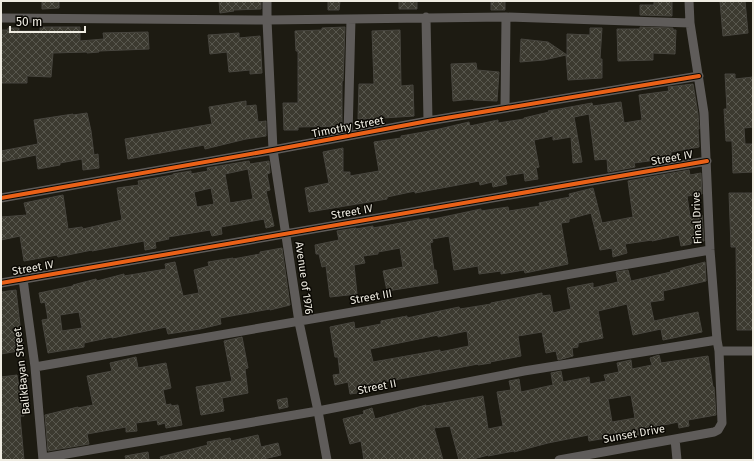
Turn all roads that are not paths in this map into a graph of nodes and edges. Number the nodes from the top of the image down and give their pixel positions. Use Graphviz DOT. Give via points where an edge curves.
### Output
graph roads {
  1 [pos="267,1"];
  2 [pos="689,1"];
  3 [pos="426,17"];
  4 [pos="506,17"];
  5 [pos="1,18"];
  6 [pos="351,19"];
  7 [pos="266,20"];
  8 [pos="690,23"];
  9 [pos="698,76"];
  10 [pos="504,108"];
  11 [pos="428,120"];
  12 [pos="348,136"];
  13 [pos="273,150"];
  14 [pos="707,161"];
  15 [pos="1,198"];
  16 [pos="285,233"];
  17 [pos="710,250"];
  18 [pos="23,279"];
  19 [pos="1,283"];
  20 [pos="298,322"];
  21 [pos="717,340"];
  22 [pos="719,351"];
  23 [pos="753,351"];
  24 [pos="35,367"];
  25 [pos="318,411"];
  26 [pos="714,432"];
  27 [pos="675,439"];
  28 [pos="43,459"];
  29 [pos="327,460"];
  30 [pos="559,460"];
  31 [pos="677,460"];
  1 -- 7 [label="street, Avenue of 1976"];
  2 -- 8 [label="street, Final Drive"];
  3 -- 4 [label="street"];
  3 -- 6 [label="street"];
  3 -- 11 [label="street"];
  4 -- 8 [label="street"];
  4 -- 10 [label="street"];
  5 -- 7 [label="street"];
  6 -- 7 [label="street"];
  6 -- 12 [label="street"];
  7 -- 13 [label="street, Avenue of 1976"];
  8 -- 9 [label="street, Final Drive"];
  9 -- 10 [label="street, Timothy Street"];
  9 -- 14 [label="street, Final Drive" via="704,113"];
  10 -- 11 [label="street, Timothy Street"];
  11 -- 12 [label="street, Timothy Street"];
  12 -- 13 [label="street, Timothy Street"];
  13 -- 15 [label="street, Timothy Street"];
  13 -- 16 [label="street, Avenue of 1976"];
  14 -- 16 [label="street, Street IV"];
  14 -- 17 [label="street, Final Drive"];
  16 -- 18 [label="street, Street IV"];
  16 -- 20 [label="street, Avenue of 1976"];
  17 -- 20 [label="street, Street III"];
  17 -- 21 [label="street, Final Drive"];
  18 -- 19 [label="street, Street IV"];
  18 -- 24 [label="street, BalikBayan Street"];
  20 -- 24 [label="street, Street III"];
  20 -- 25 [label="street, Avenue of 1976"];
  21 -- 22 [label="street, Final Drive"];
  21 -- 25 [label="street, Street II" via="524,371"];
  22 -- 23 [label="street"];
  22 -- 26 [label="street, Final Drive" via="722,423"];
  24 -- 28 [label="street, BalikBayan Street"];
  25 -- 28 [label="street, Street II"];
  25 -- 29 [label="street, Avenue of 1976"];
  26 -- 27 [label="street, Sunset Drive"];
  27 -- 30 [label="street, Sunset Drive"];
  27 -- 31 [label="street"];
}
